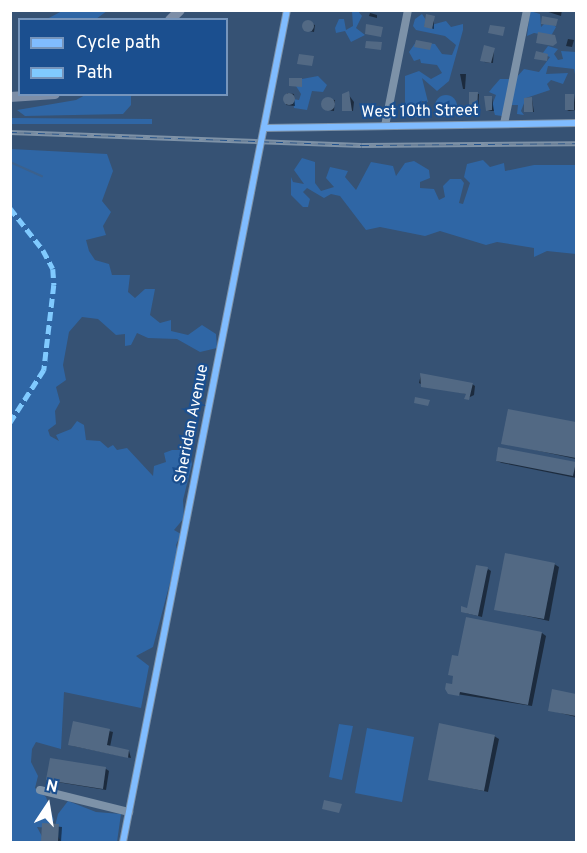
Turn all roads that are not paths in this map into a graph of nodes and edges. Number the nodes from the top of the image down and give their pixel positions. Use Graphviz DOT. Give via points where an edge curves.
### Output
graph roads {
  1 [pos="287,10"];
  2 [pos="408,10"];
  3 [pos="527,10"];
  4 [pos="576,123"];
  5 [pos="504,124"];
  6 [pos="385,126"];
  7 [pos="264,128"];
  8 [pos="40,790"];
  9 [pos="129,812"];
  10 [pos="123,843"];
  1 -- 7 [label="street, Sheridan Avenue"];
  2 -- 6 [label="street"];
  3 -- 5 [label="street"];
  4 -- 5 [label="street, West 10th Street"];
  5 -- 6 [label="street, West 10th Street"];
  6 -- 7 [label="street, West 10th Street"];
  7 -- 9 [label="street, Sheridan Avenue"];
  8 -- 9 [label="street"];
  9 -- 10 [label="street, Sheridan Avenue"];
}
